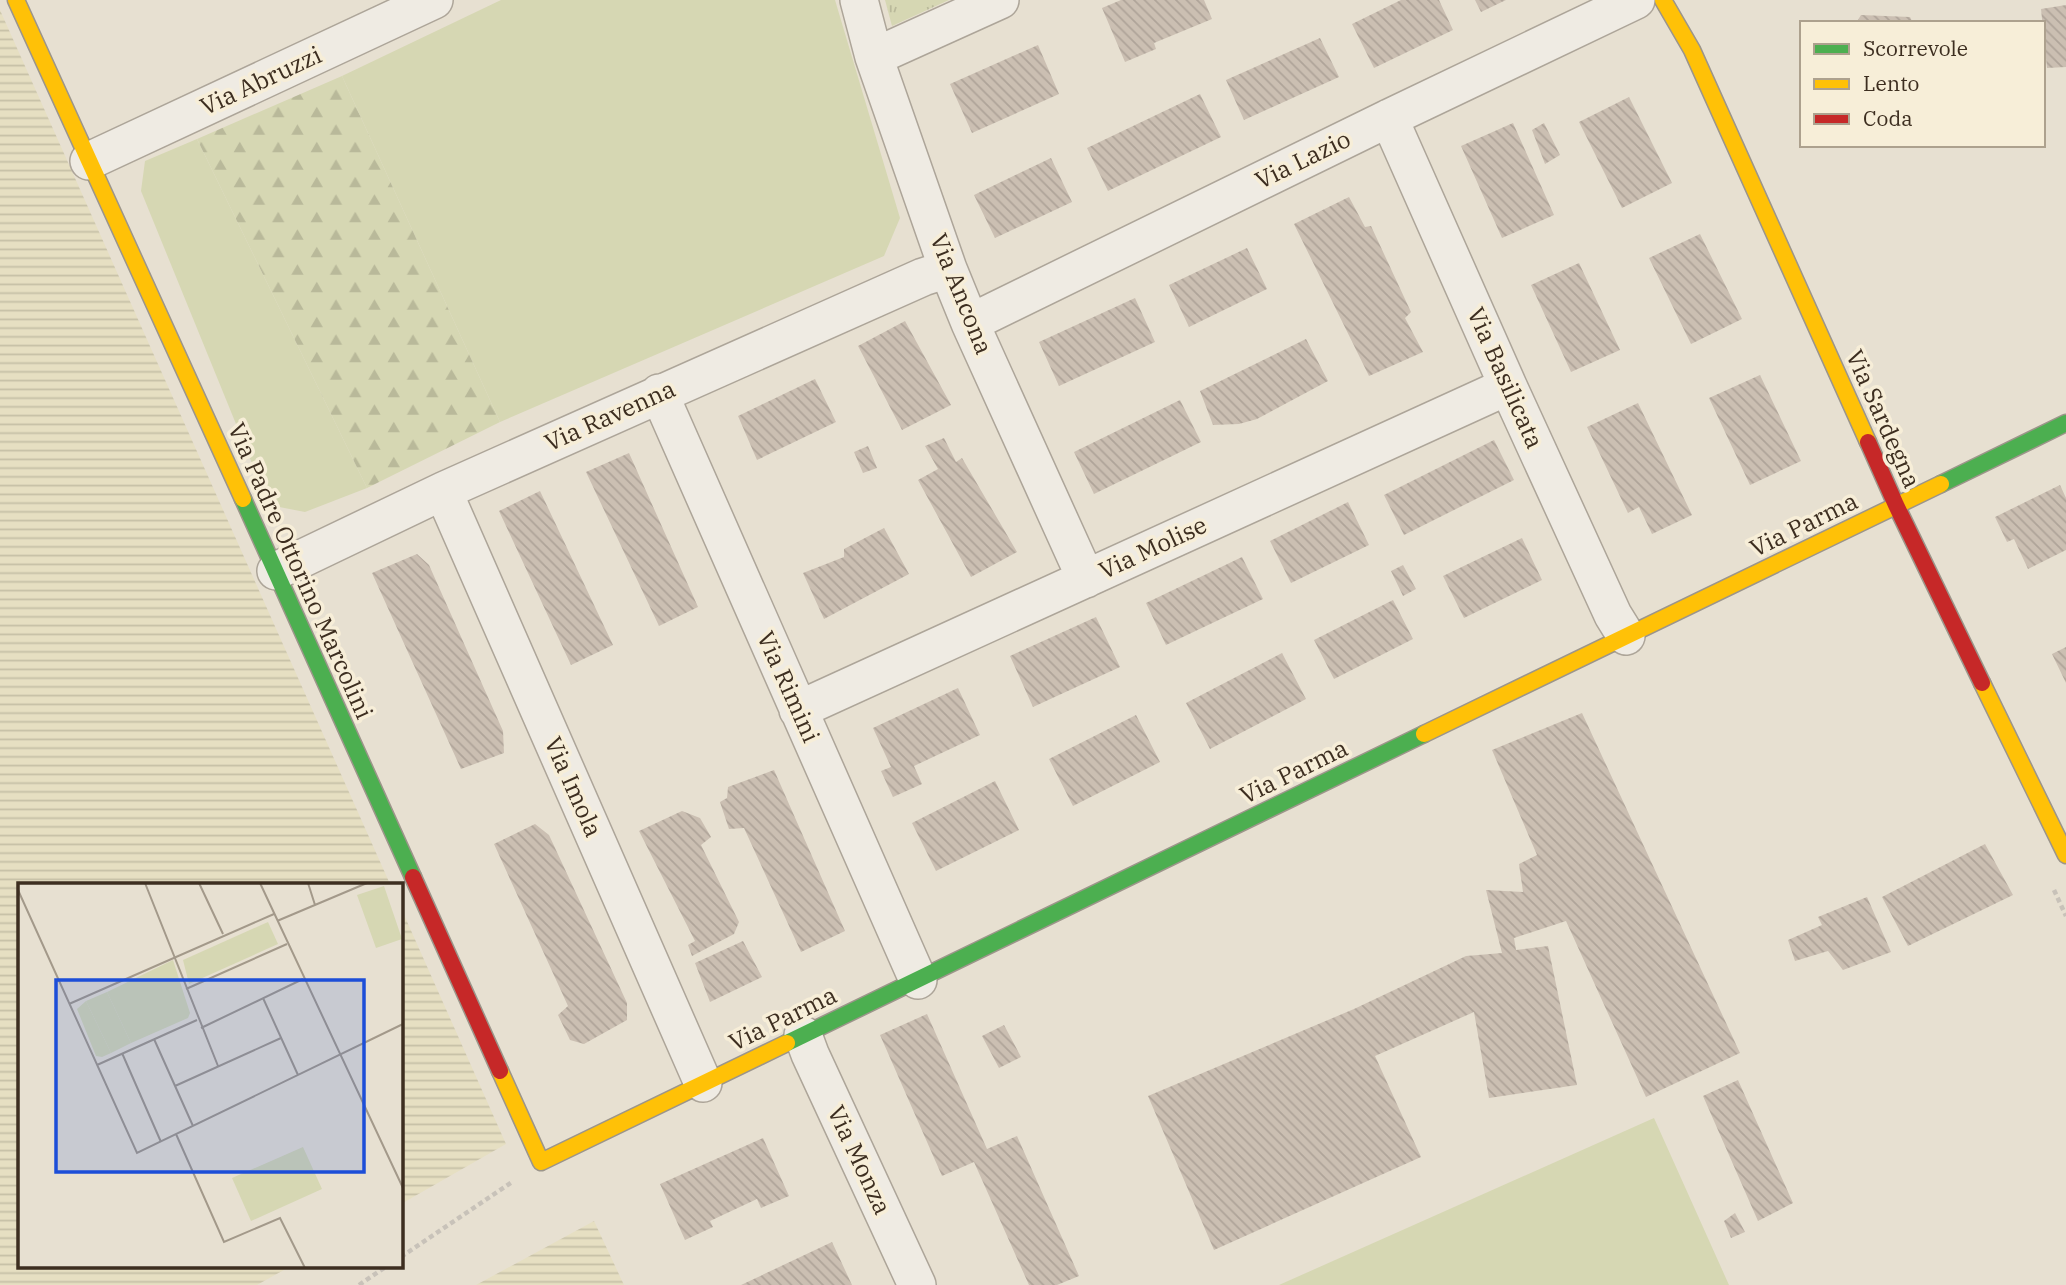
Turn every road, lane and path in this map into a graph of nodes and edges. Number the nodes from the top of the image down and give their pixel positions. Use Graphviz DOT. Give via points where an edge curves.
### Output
graph roads {
  1 [pos="16,0"];
  2 [pos="434,0"];
  3 [pos="859,0"];
  4 [pos="1000,0"];
  5 [pos="1636,0"];
  6 [pos="1663,0"];
  7 [pos="874,57"];
  8 [pos="1389,118"];
  9 [pos="89,161"];
  10 [pos="948,269"];
  11 [pos="970,323"];
  12 [pos="1508,386"];
  13 [pos="659,394"];
  14 [pos="2066,423"];
  15 [pos="443,491"];
  16 [pos="1896,505"];
  17 [pos="276,571"];
  18 [pos="1086,579"];
  19 [pos="1626,636"];
  20 [pos="798,710"];
  21 [pos="2066,855"];
  22 [pos="918,980"];
  23 [pos="803,1035"];
  24 [pos="703,1083"];
  25 [pos="541,1162"];
  26 [pos="402,1256"];
  27 [pos="384,1268"];
  28 [pos="359,1285"];
  29 [pos="917,1285"];
  1 -- 9 [label="street, Via Padre Ottorino Marcolini"];
  2 -- 9 [label="street, Via Abruzzi"];
  3 -- 7 [label="street, Via Ancona"];
  4 -- 7 [label="street"];
  5 -- 8 [label="street, Via Lazio"];
  6 -- 16 [label="street, Via Sardegna" via="1692,50"];
  7 -- 10 [label="street, Via Ancona"];
  8 -- 11 [label="street, Via Lazio"];
  8 -- 12 [label="street, Via Basilicata"];
  9 -- 17 [label="street, Via Padre Ottorino Marcolini"];
  10 -- 11 [label="street, Via Ancona"];
  10 -- 13 [label="street, Via Ravenna"];
  11 -- 18 [label="street, Via Ancona"];
  12 -- 18 [label="street, Via Molise"];
  12 -- 19 [label="street, Via Basilicata"];
  13 -- 15 [label="street, Via Ravenna"];
  13 -- 20 [label="street, Via Rimini"];
  14 -- 16 [label="street, Via Parma"];
  15 -- 17 [label="street, Via Ravenna"];
  15 -- 24 [label="street, Via Imola"];
  16 -- 19 [label="street, Via Parma"];
  16 -- 21 [label="street, Via Sardegna"];
  17 -- 25 [label="street, Via Padre Ottorino Marcolini"];
  18 -- 20 [label="street, Via Molise"];
  19 -- 22 [label="street, Via Parma"];
  20 -- 22 [label="street, Via Rimini"];
  22 -- 23 [label="street, Via Parma"];
  23 -- 24 [label="street, Via Parma"];
  23 -- 29 [label="street, Via Monza"];
  24 -- 25 [label="street, Via Parma"];
  25 -- 26 [label="path"];
  27 -- 28 [label="path"];
}
